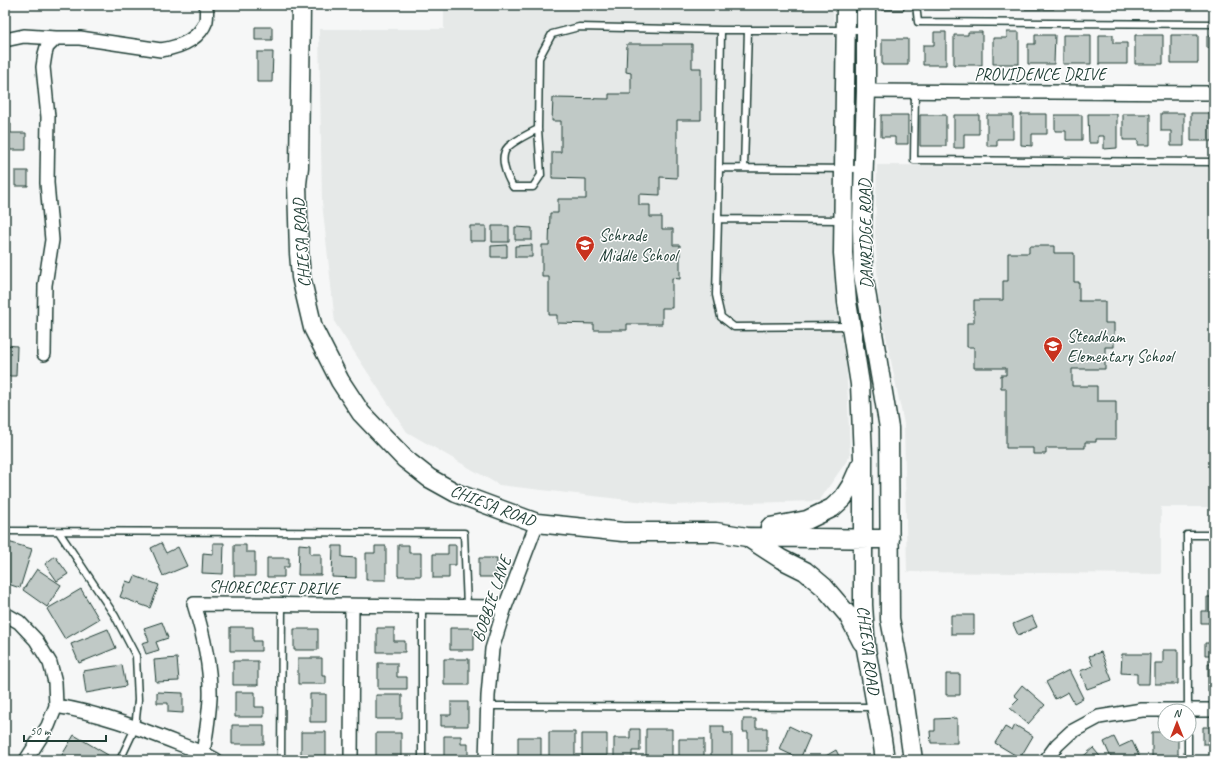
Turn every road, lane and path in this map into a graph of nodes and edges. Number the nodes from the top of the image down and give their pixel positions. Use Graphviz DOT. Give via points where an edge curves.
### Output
graph roads {
  1 [pos="206,5"];
  2 [pos="301,5"];
  3 [pos="846,5"];
  4 [pos="866,5"];
  5 [pos="916,5"];
  6 [pos="1214,24"];
  7 [pos="720,30"];
  8 [pos="748,30"];
  9 [pos="866,30"];
  10 [pos="846,31"];
  11 [pos="56,38"];
  12 [pos="5,40"];
  13 [pos="866,91"];
  14 [pos="915,92"];
  15 [pos="1214,93"];
  16 [pos="538,128"];
  17 [pos="1214,162"];
  18 [pos="719,168"];
  19 [pos="744,168"];
  20 [pos="843,169"];
  21 [pos="864,169"];
  22 [pos="718,219"];
  23 [pos="843,220"];
  24 [pos="850,326"];
  25 [pos="44,354"];
  26 [pos="860,384"];
  27 [pos="890,441"];
  28 [pos="863,458"];
  29 [pos="890,465"];
  30 [pos="863,486"];
  31 [pos="537,523"];
  32 [pos="770,527"];
  33 [pos="5,531"];
  34 [pos="59,532"];
  35 [pos="716,532"];
  36 [pos="863,532"];
  37 [pos="890,533"];
  38 [pos="1214,535"];
  39 [pos="748,537"];
  40 [pos="282,604"];
  41 [pos="352,606"];
  42 [pos="422,606"];
  43 [pos="467,606"];
  44 [pos="505,607"];
  45 [pos="5,614"];
  46 [pos="866,649"];
  47 [pos="1188,703"];
  48 [pos="56,706"];
  49 [pos="488,706"];
  50 [pos="877,707"];
  51 [pos="1157,710"];
  52 [pos="1197,710"];
  53 [pos="1214,710"];
  54 [pos="135,728"];
  55 [pos="1188,743"];
  56 [pos="203,753"];
  57 [pos="26,760"];
  58 [pos="120,760"];
  59 [pos="216,760"];
  60 [pos="281,760"];
  61 [pos="351,760"];
  62 [pos="422,760"];
  63 [pos="486,760"];
  64 [pos="885,760"];
  65 [pos="913,760"];
  66 [pos="1046,760"];
  67 [pos="1188,760"];
  1 -- 11 [label="street" via="206,20 198,33 190,41 172,48 161,50 80,38"];
  2 -- 31 [label="main road, CHIESA ROAD" via="298,253 313,328 340,381 362,413 406,459 429,478 456,493"];
  3 -- 10 [label="main road, DANRIDGE ROAD"];
  4 -- 9 [label="main road, DANRIDGE ROAD"];
  5 -- 6 [label="lane" via="918,22"];
  7 -- 8 [label="lane"];
  7 -- 16 [label="lane" via="580,27 552,34 539,58"];
  7 -- 18 [label="lane"];
  8 -- 10 [label="lane"];
  8 -- 19 [label="lane"];
  9 -- 10 [label="lane"];
  9 -- 13 [label="main road, DANRIDGE ROAD"];
  10 -- 20 [label="main road, DANRIDGE ROAD"];
  11 -- 12 [label="street" via="24,36"];
  11 -- 25 [label="street" via="48,47 43,67 48,117 47,183 52,240 45,285"];
  13 -- 14 [label="street, PROVIDENCE DRIVE"];
  13 -- 21 [label="main road, DANRIDGE ROAD"];
  14 -- 15 [label="street, PROVIDENCE DRIVE"];
  14 -- 17 [label="lane" via="914,160"];
  16 -- 16 [label="lane" via="508,147 504,157 508,178 513,187 533,187 541,175"];
  18 -- 19 [label="lane"];
  18 -- 22 [label="lane"];
  19 -- 20 [label="lane"];
  20 -- 21 [label="lane"];
  20 -- 23 [label="main road, DANRIDGE ROAD"];
  21 -- 27 [label="main road, DANRIDGE ROAD" via="863,274"];
  22 -- 23 [label="lane"];
  22 -- 24 [label="lane" via="716,295 721,317 734,327"];
  23 -- 24 [label="main road, DANRIDGE ROAD" via="843,254"];
  24 -- 26 [label="main road, DANRIDGE ROAD"];
  26 -- 27 [label="main road" via="870,426"];
  26 -- 28 [label="main road, DANRIDGE ROAD"];
  27 -- 29 [label="main road, DANRIDGE ROAD"];
  28 -- 30 [label="main road, DANRIDGE ROAD"];
  28 -- 32 [label="main road" via="852,484 843,498 832,508 807,520"];
  29 -- 30 [label="main road" via="879,470"];
  29 -- 37 [label="main road, DANRIDGE ROAD"];
  30 -- 36 [label="main road, DANRIDGE ROAD"];
  31 -- 35 [label="main road, CHIESA ROAD" via="623,532"];
  31 -- 44 [label="street, BOBBIE LANE"];
  32 -- 35 [label="main road, CHIESA ROAD" via="748,527"];
  32 -- 36 [label="main road, CHIESA ROAD"];
  33 -- 34 [label="lane"];
  34 -- 43 [label="lane" via="464,533"];
  34 -- 54 [label="lane" via="115,616 136,656 138,700"];
  35 -- 39 [label="main road, CHIESA ROAD"];
  36 -- 37 [label="main road, CHIESA ROAD"];
  36 -- 39 [label="main road, CHIESA ROAD"];
  36 -- 46 [label="main road, CHIESA ROAD" via="862,605"];
  37 -- 65 [label="main road, CHIESA ROAD" via="890,619"];
  38 -- 47 [label="lane" via="1187,535"];
  39 -- 46 [label="main road" via="805,571 824,587 848,615"];
  40 -- 41 [label="street, SHORECREST DRIVE"];
  40 -- 56 [label="street, SHORECREST DRIVE" via="194,604 202,630 210,697"];
  40 -- 60 [label="lane"];
  41 -- 42 [label="street, SHORECREST DRIVE"];
  41 -- 61 [label="street"];
  42 -- 43 [label="street, SHORECREST DRIVE"];
  42 -- 62 [label="lane"];
  43 -- 44 [label="street, SHORECREST DRIVE"];
  44 -- 49 [label="street, BOBBIE LANE" via="492,649"];
  45 -- 48 [label="street" via="20,622 36,640 50,663 55,682"];
  46 -- 50 [label="main road, CHIESA ROAD"];
  48 -- 54 [label="street" via="80,710"];
  48 -- 57 [label="street" via="48,726"];
  49 -- 50 [label="lane"];
  49 -- 63 [label="street, BOBBIE LANE"];
  50 -- 64 [label="main road, CHIESA ROAD"];
  51 -- 66 [label="street" via="1136,710 1099,717 1071,732"];
  52 -- 53 [label="street"];
  54 -- 56 [label="street"];
  54 -- 58 [label="lane"];
  55 -- 67 [label="lane"];
  56 -- 59 [label="street"];
}
